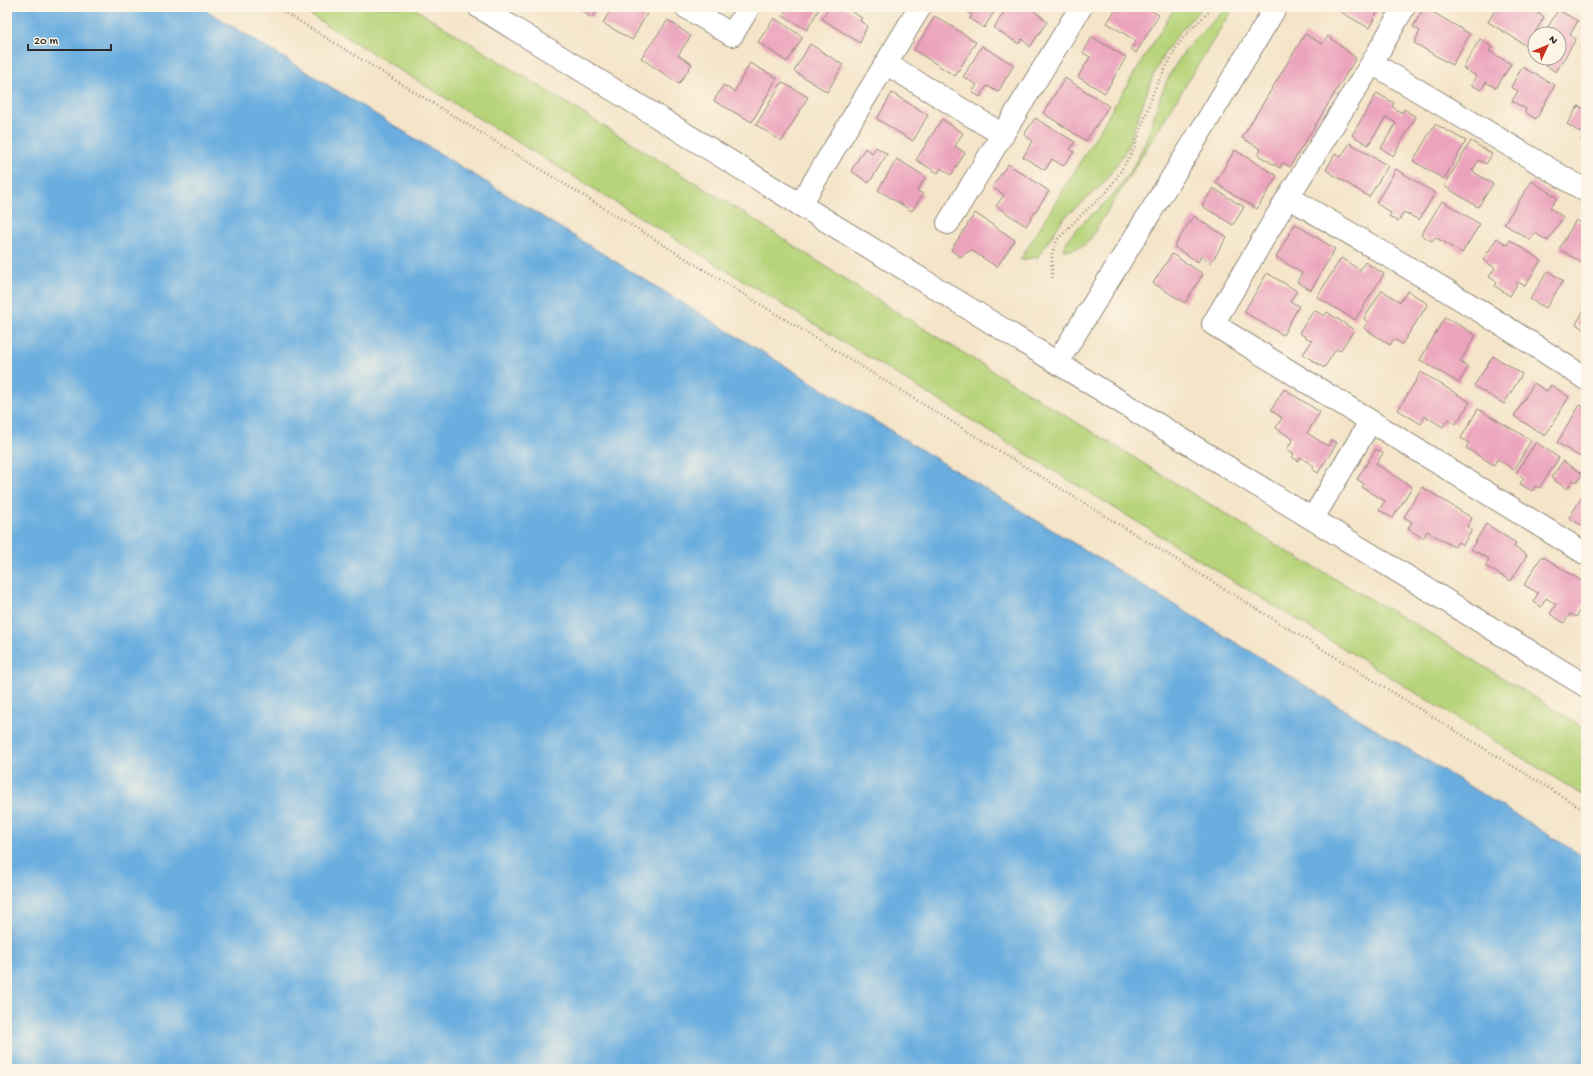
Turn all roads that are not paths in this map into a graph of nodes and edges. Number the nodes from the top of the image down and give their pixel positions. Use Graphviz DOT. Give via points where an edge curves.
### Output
graph roads {
  1 [pos="479,7"];
  2 [pos="686,7"];
  3 [pos="749,7"];
  4 [pos="920,7"];
  5 [pos="1081,7"];
  6 [pos="1276,7"];
  7 [pos="1404,7"];
  8 [pos="1372,63"];
  9 [pos="887,64"];
  10 [pos="1003,135"];
  11 [pos="1586,191"];
  12 [pos="1288,197"];
  13 [pos="800,205"];
  14 [pos="948,224"];
  15 [pos="1057,363"];
  16 [pos="1586,379"];
  17 [pos="1370,422"];
  18 [pos="1313,518"];
  19 [pos="1586,554"];
  20 [pos="1586,686"];
  1 -- 13 [label="street"];
  2 -- 3 [label="street" via="732,35"];
  4 -- 9 [label="street"];
  5 -- 10 [label="street"];
  6 -- 15 [label="street"];
  7 -- 8 [label="street"];
  8 -- 11 [label="street"];
  8 -- 12 [label="street"];
  9 -- 10 [label="street"];
  9 -- 13 [label="street"];
  10 -- 14 [label="street"];
  12 -- 16 [label="street" via="1450,292"];
  12 -- 17 [label="street" via="1213,324"];
  13 -- 15 [label="street"];
  15 -- 18 [label="street"];
  17 -- 18 [label="street"];
  17 -- 19 [label="street"];
  18 -- 20 [label="street"];
}
